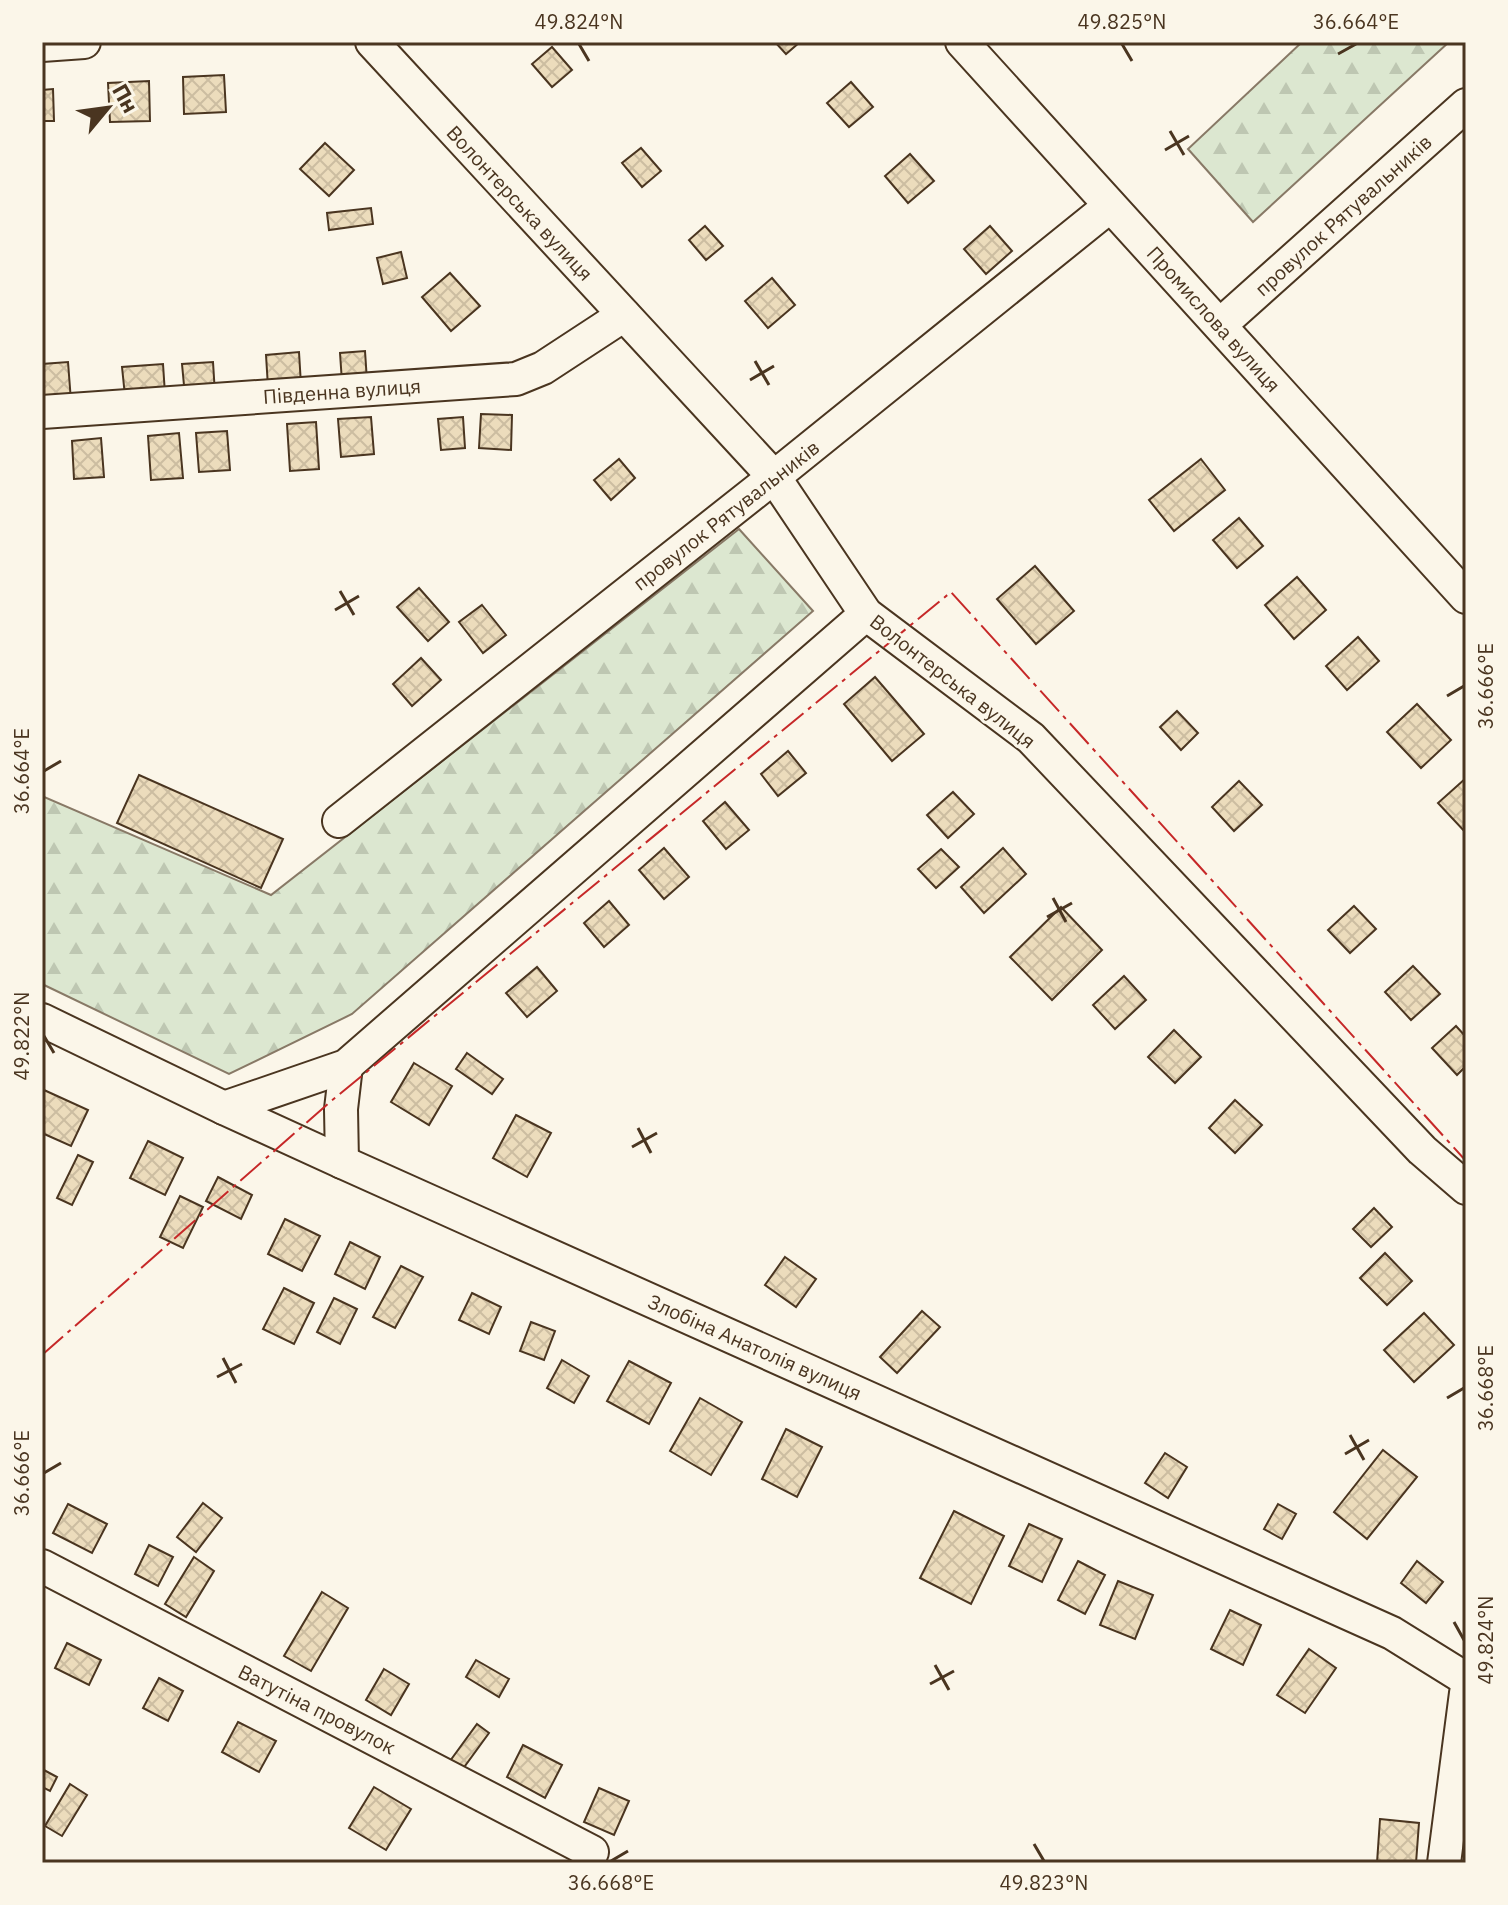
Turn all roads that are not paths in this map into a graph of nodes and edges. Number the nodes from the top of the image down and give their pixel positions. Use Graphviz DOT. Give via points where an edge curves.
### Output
graph roads {
  1 [pos="84,42"];
  2 [pos="372,42"];
  3 [pos="962,42"];
  4 [pos="42,45"];
  5 [pos="1466,105"];
  6 [pos="1110,206"];
  7 [pos="624,315"];
  8 [pos="1220,325"];
  9 [pos="42,412"];
  10 [pos="774,477"];
  11 [pos="1466,597"];
  12 [pos="866,614"];
  13 [pos="339,821"];
  14 [pos="48,1033"];
  15 [pos="346,1066"];
  16 [pos="224,1108"];
  17 [pos="342,1162"];
  18 [pos="1466,1188"];
  19 [pos="42,1566"];
  20 [pos="1466,1679"];
  21 [pos="1466,1693"];
  22 [pos="592,1852"];
  23 [pos="1444,1863"];
  1 -- 4 [label="street"];
  2 -- 7 [label="street, Волонтерська вулиця"];
  3 -- 6 [label="street, Промислова вулиця"];
  5 -- 8 [label="street, провулок Рятувальників"];
  6 -- 8 [label="street, Промислова вулиця"];
  6 -- 10 [label="street, провулок Рятувальників"];
  7 -- 9 [label="street, Південна вулиця" via="543,368 516,379"];
  7 -- 10 [label="street, Волонтерська вулиця"];
  8 -- 11 [label="street, Промислова вулиця"];
  10 -- 12 [label="street, Волонтерська вулиця"];
  10 -- 13 [label="street, провулок Рятувальників"];
  12 -- 15 [label="street"];
  12 -- 18 [label="street, Волонтерська вулиця" via="1031,738 1422,1150"];
  14 -- 16 [label="street, Злобіна Анатолія вулиця"];
  15 -- 16 [label="street"];
  15 -- 17 [label="street"];
  16 -- 17 [label="street, Злобіна Анатолія вулиця"];
  17 -- 20 [label="street, Злобіна Анатолія вулиця" via="1392,1633"];
  19 -- 22 [label="street, Ватутіна провулок"];
  21 -- 23 [label="street"];
}
